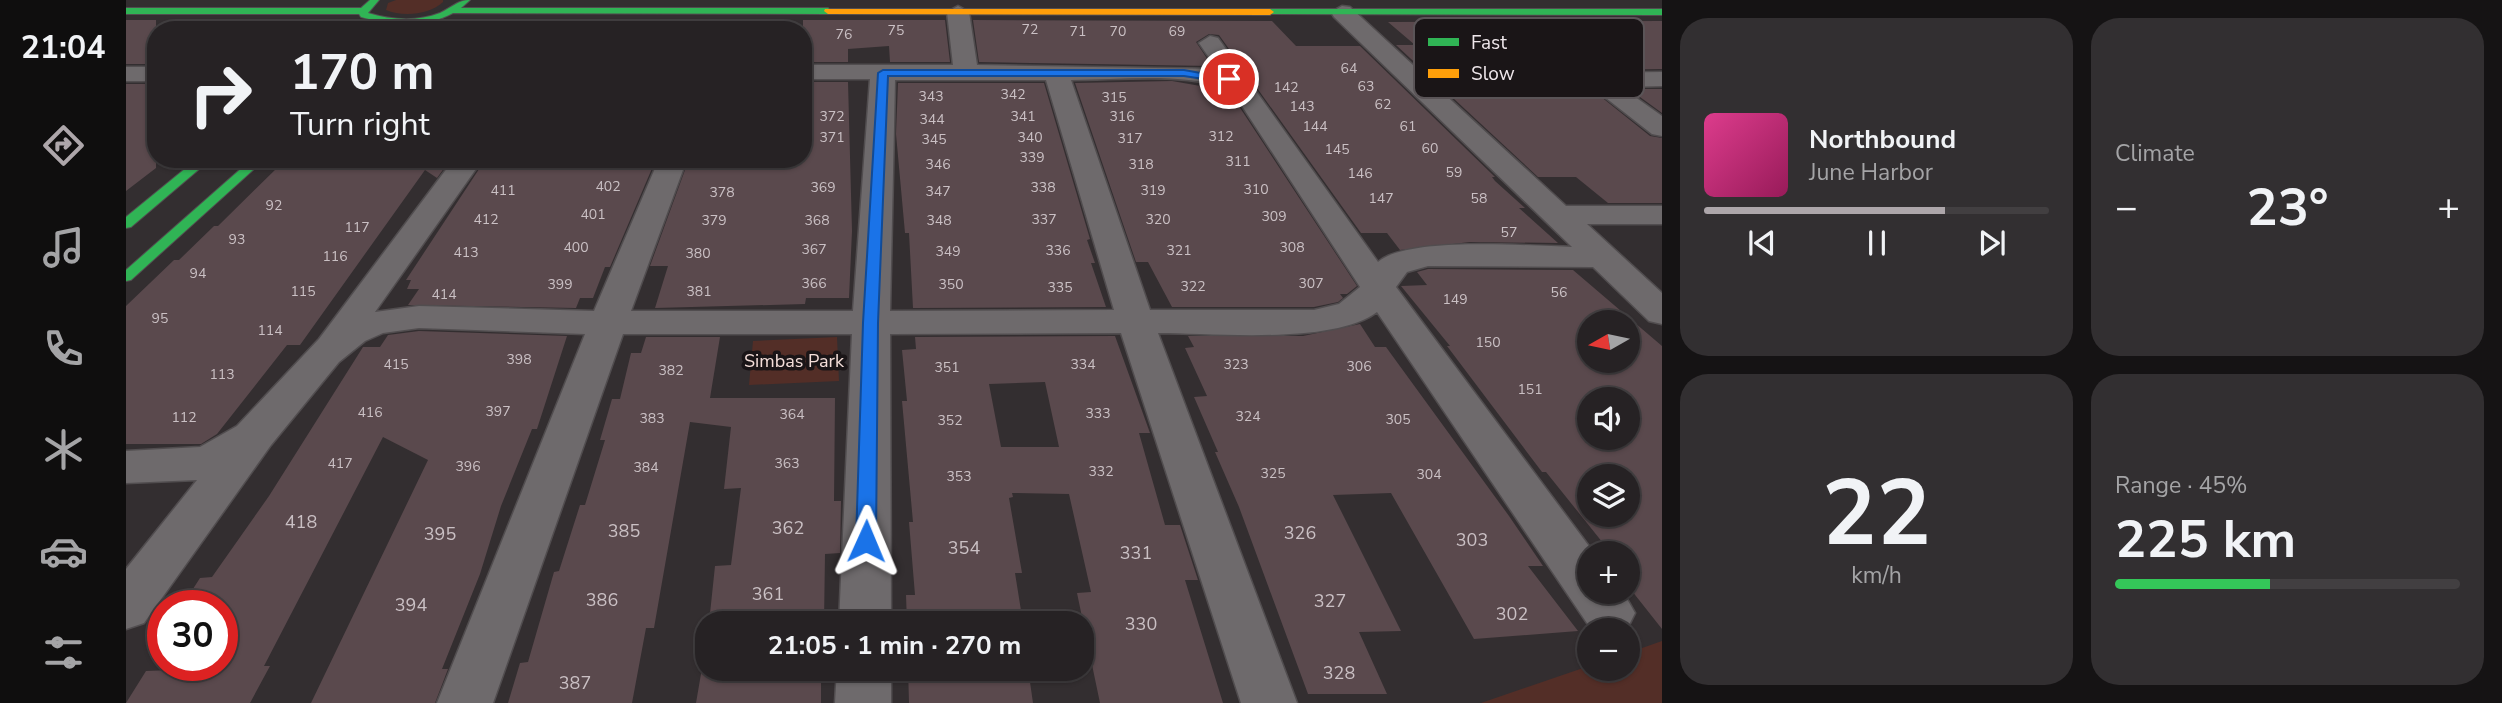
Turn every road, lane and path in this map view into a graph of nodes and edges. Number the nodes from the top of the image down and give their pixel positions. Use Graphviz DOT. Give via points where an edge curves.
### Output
graph roads {
  1 [pos="460,5"];
  2 [pos="652,6"];
  3 [pos="683,6"];
  4 [pos="1120,6"];
  5 [pos="1149,6"];
  6 [pos="126,11"];
  7 [pos="958,12"];
  8 [pos="1342,12"];
  9 [pos="1662,12"];
  10 [pos="369,15"];
  11 [pos="393,21"];
  12 [pos="419,21"];
  13 [pos="1210,43"];
  14 [pos="812,72"];
  15 [pos="883,73"];
  16 [pos="966,73"];
  17 [pos="1056,73"];
  18 [pos="144,74"];
  19 [pos="1414,79"];
  20 [pos="1644,79"];
  21 [pos="1662,79"];
  22 [pos="1240,84"];
  23 [pos="126,90"];
  24 [pos="1434,98"];
  25 [pos="1620,98"];
  26 [pos="1662,128"];
  27 [pos="194,168"];
  28 [pos="249,168"];
  29 [pos="462,168"];
  30 [pos="669,168"];
  31 [pos="1560,215"];
  32 [pos="1662,215"];
  33 [pos="192,218"];
  34 [pos="129,221"];
  35 [pos="1601,257"];
  36 [pos="126,277"];
  37 [pos="1377,286"];
  38 [pos="1662,313"];
  39 [pos="608,323"];
  40 [pos="871,323"];
  41 [pos="1136,323"];
  42 [pos="318,364"];
  43 [pos="257,433"];
  44 [pos="126,467"];
  45 [pos="1577,569"];
  46 [pos="126,607"];
  47 [pos="864,611"];
  48 [pos="864,681"];
  49 [pos="465,703"];
  50 [pos="863,703"];
  51 [pos="1269,703"];
  1 -- 2 [label="street"];
  1 -- 12 [label="street"];
  2 -- 3 [label="street"];
  3 -- 7 [label="street"];
  4 -- 5 [label="street"];
  4 -- 7 [label="street"];
  5 -- 8 [label="street"];
  6 -- 10 [label="street"];
  7 -- 16 [label="street"];
  8 -- 9 [label="street"];
  8 -- 19 [label="street"];
  10 -- 11 [label="street"];
  13 -- 22 [label="street"];
  14 -- 15 [label="street"];
  15 -- 16 [label="street"];
  15 -- 40 [label="street"];
  16 -- 17 [label="street"];
  17 -- 22 [label="street" via="1200,74"];
  17 -- 41 [label="street"];
  18 -- 23 [label="street"];
  20 -- 21 [label="street"];
  22 -- 37 [label="street"];
  24 -- 31 [label="street"];
  25 -- 26 [label="street"];
  27 -- 34 [label="street"];
  28 -- 33 [label="street"];
  29 -- 42 [label="street"];
  30 -- 39 [label="street"];
  31 -- 32 [label="street"];
  31 -- 35 [label="street"];
  33 -- 34 [label="street"];
  33 -- 36 [label="street"];
  35 -- 37 [label="street" via="1428,256 1401,260 1387,269"];
  35 -- 38 [label="street"];
  37 -- 41 [label="street" via="1357,309 1314,321"];
  37 -- 45 [label="street"];
  39 -- 40 [label="street"];
  39 -- 42 [label="street" via="388,320 363,326 342,338"];
  39 -- 49 [label="street"];
  40 -- 41 [label="street"];
  40 -- 47 [label="street"];
  41 -- 51 [label="street"];
  42 -- 43 [label="street"];
  43 -- 44 [label="street" via="213,459 172,467"];
  43 -- 46 [label="street"];
  48 -- 50 [label="street"];
}
